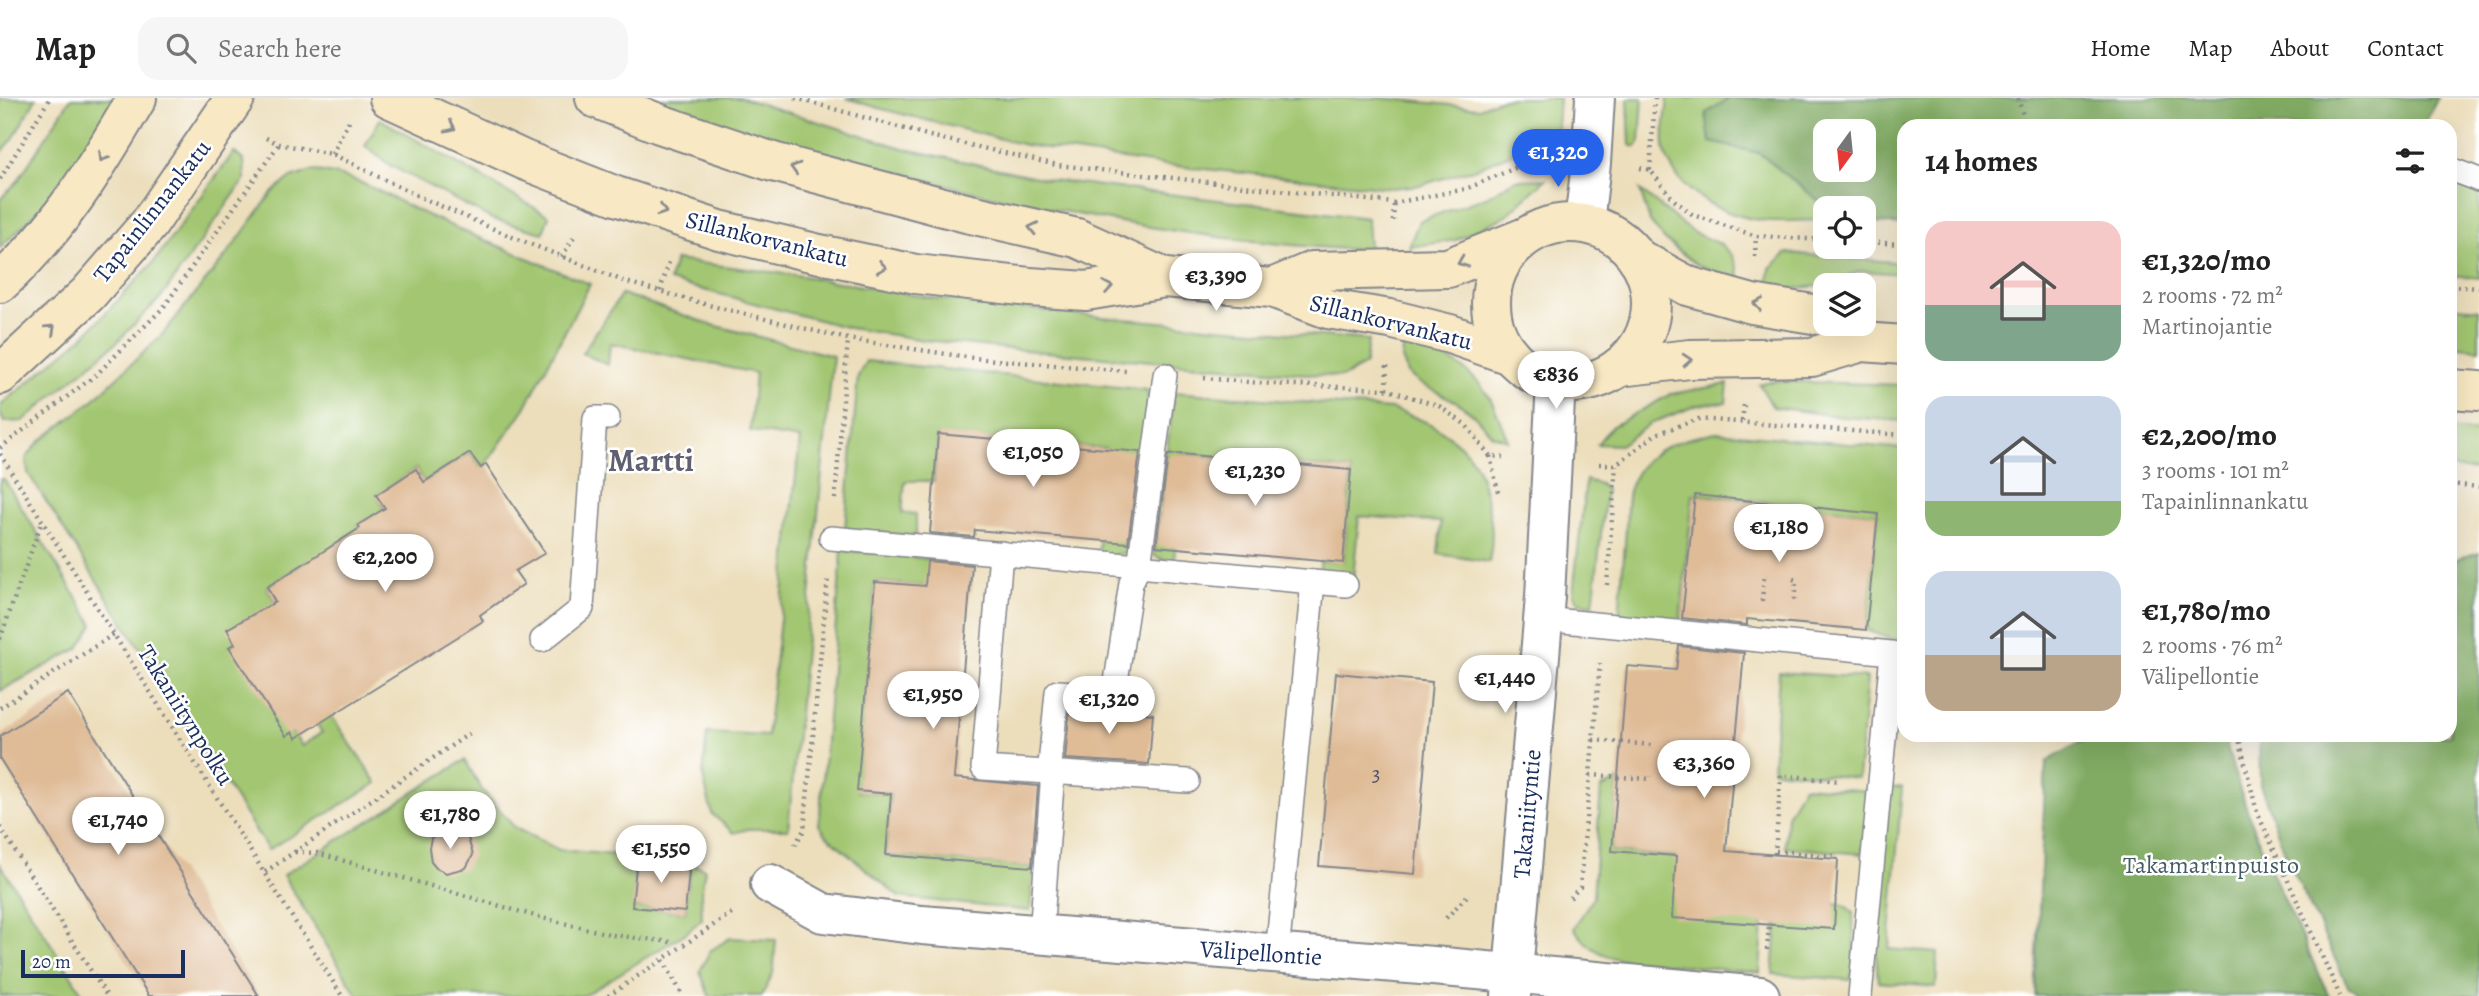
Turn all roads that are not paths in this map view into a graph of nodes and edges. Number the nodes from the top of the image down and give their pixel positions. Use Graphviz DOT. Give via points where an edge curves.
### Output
graph roads {
  1 [pos="137,98"];
  2 [pos="235,98"];
  3 [pos="389,98"];
  4 [pos="595,98"];
  5 [pos="1595,98"];
  6 [pos="2457,172"];
  7 [pos="2479,180"];
  8 [pos="1584,223"];
  9 [pos="1525,237"];
  10 [pos="1637,258"];
  11 [pos="1165,278"];
  12 [pos="0,283"];
  13 [pos="1272,288"];
  14 [pos="1813,314"];
  15 [pos="1845,336"];
  16 [pos="1864,336"];
  17 [pos="1897,343"];
  18 [pos="1510,355"];
  19 [pos="1619,367"];
  20 [pos="0,375"];
  21 [pos="1165,375"];
  22 [pos="1556,381"];
  23 [pos="2457,389"];
  24 [pos="2479,391"];
  25 [pos="608,418"];
  26 [pos="831,538"];
  27 [pos="1001,553"];
  28 [pos="1139,566"];
  29 [pos="1313,582"];
  30 [pos="1346,585"];
  31 [pos="1543,619"];
  32 [pos="542,640"];
  33 [pos="1050,773"];
  34 [pos="1188,781"];
  35 [pos="770,884"];
  36 [pos="1041,935"];
  37 [pos="1277,954"];
  38 [pos="1513,985"];
  39 [pos="1745,995"];
  40 [pos="1860,996"];
  1 -- 12 [label="main road, one-way" via="71,206"];
  20 -- 2 [label="main road, Tapainlinnankatu, one-way" via="88,294 149,224"];
  3 -- 11 [label="main road, Sillankorvankatu, one-way" via="616,196 719,230 815,253 916,274 1030,287 1086,291"];
  11 -- 4 [label="main road, Sillankorvankatu, one-way" via="1077,238 773,162"];
  5 -- 8 [label="street"];
  6 -- 7 [label="lane"];
  8 -- 9 [label="main road" via="1562,224"];
  8 -- 10 [label="main road" via="1614,236"];
  9 -- 13 [label="main road, Sillankorvankatu, one-way" via="1448,268 1312,271"];
  9 -- 18 [label="main road" via="1504,259 1493,286 1496,331"];
  14 -- 10 [label="main road, one-way" via="1752,304 1688,286"];
  10 -- 19 [label="main road" via="1648,285 1650,313 1642,338"];
  11 -- 13 [label="main road, Sillankorvankatu"];
  13 -- 18 [label="main road, Sillankorvankatu" via="1328,309 1450,334"];
  19 -- 15 [label="main road, one-way" via="1690,359 1812,357"];
  16 -- 17 [label="main road"];
  18 -- 22 [label="main road" via="1521,368"];
  19 -- 22 [label="main road" via="1584,382"];
  21 -- 28 [label="lane"];
  22 -- 31 [label="street, Takaniityntie"];
  23 -- 24 [label="main road"];
  25 -- 32 [label="lane" via="595,418 582,608"];
  26 -- 27 [label="lane"];
  27 -- 28 [label="lane"];
  27 -- 33 [label="lane" via="983,768"];
  28 -- 29 [label="lane"];
  28 -- 33 [label="lane" via="1131,583 1114,695 1057,692"];
  29 -- 30 [label="lane"];
  29 -- 37 [label="lane"];
  31 -- 38 [label="street, Takaniityntie"];
  31 -- 40 [label="lane" via="1892,653"];
  33 -- 34 [label="lane"];
  33 -- 36 [label="lane"];
  35 -- 36 [label="street, Välipellontie" via="823,913"];
  36 -- 37 [label="street, Välipellontie"];
  37 -- 38 [label="street, Välipellontie"];
  38 -- 39 [label="street, Välipellontie"];
}
